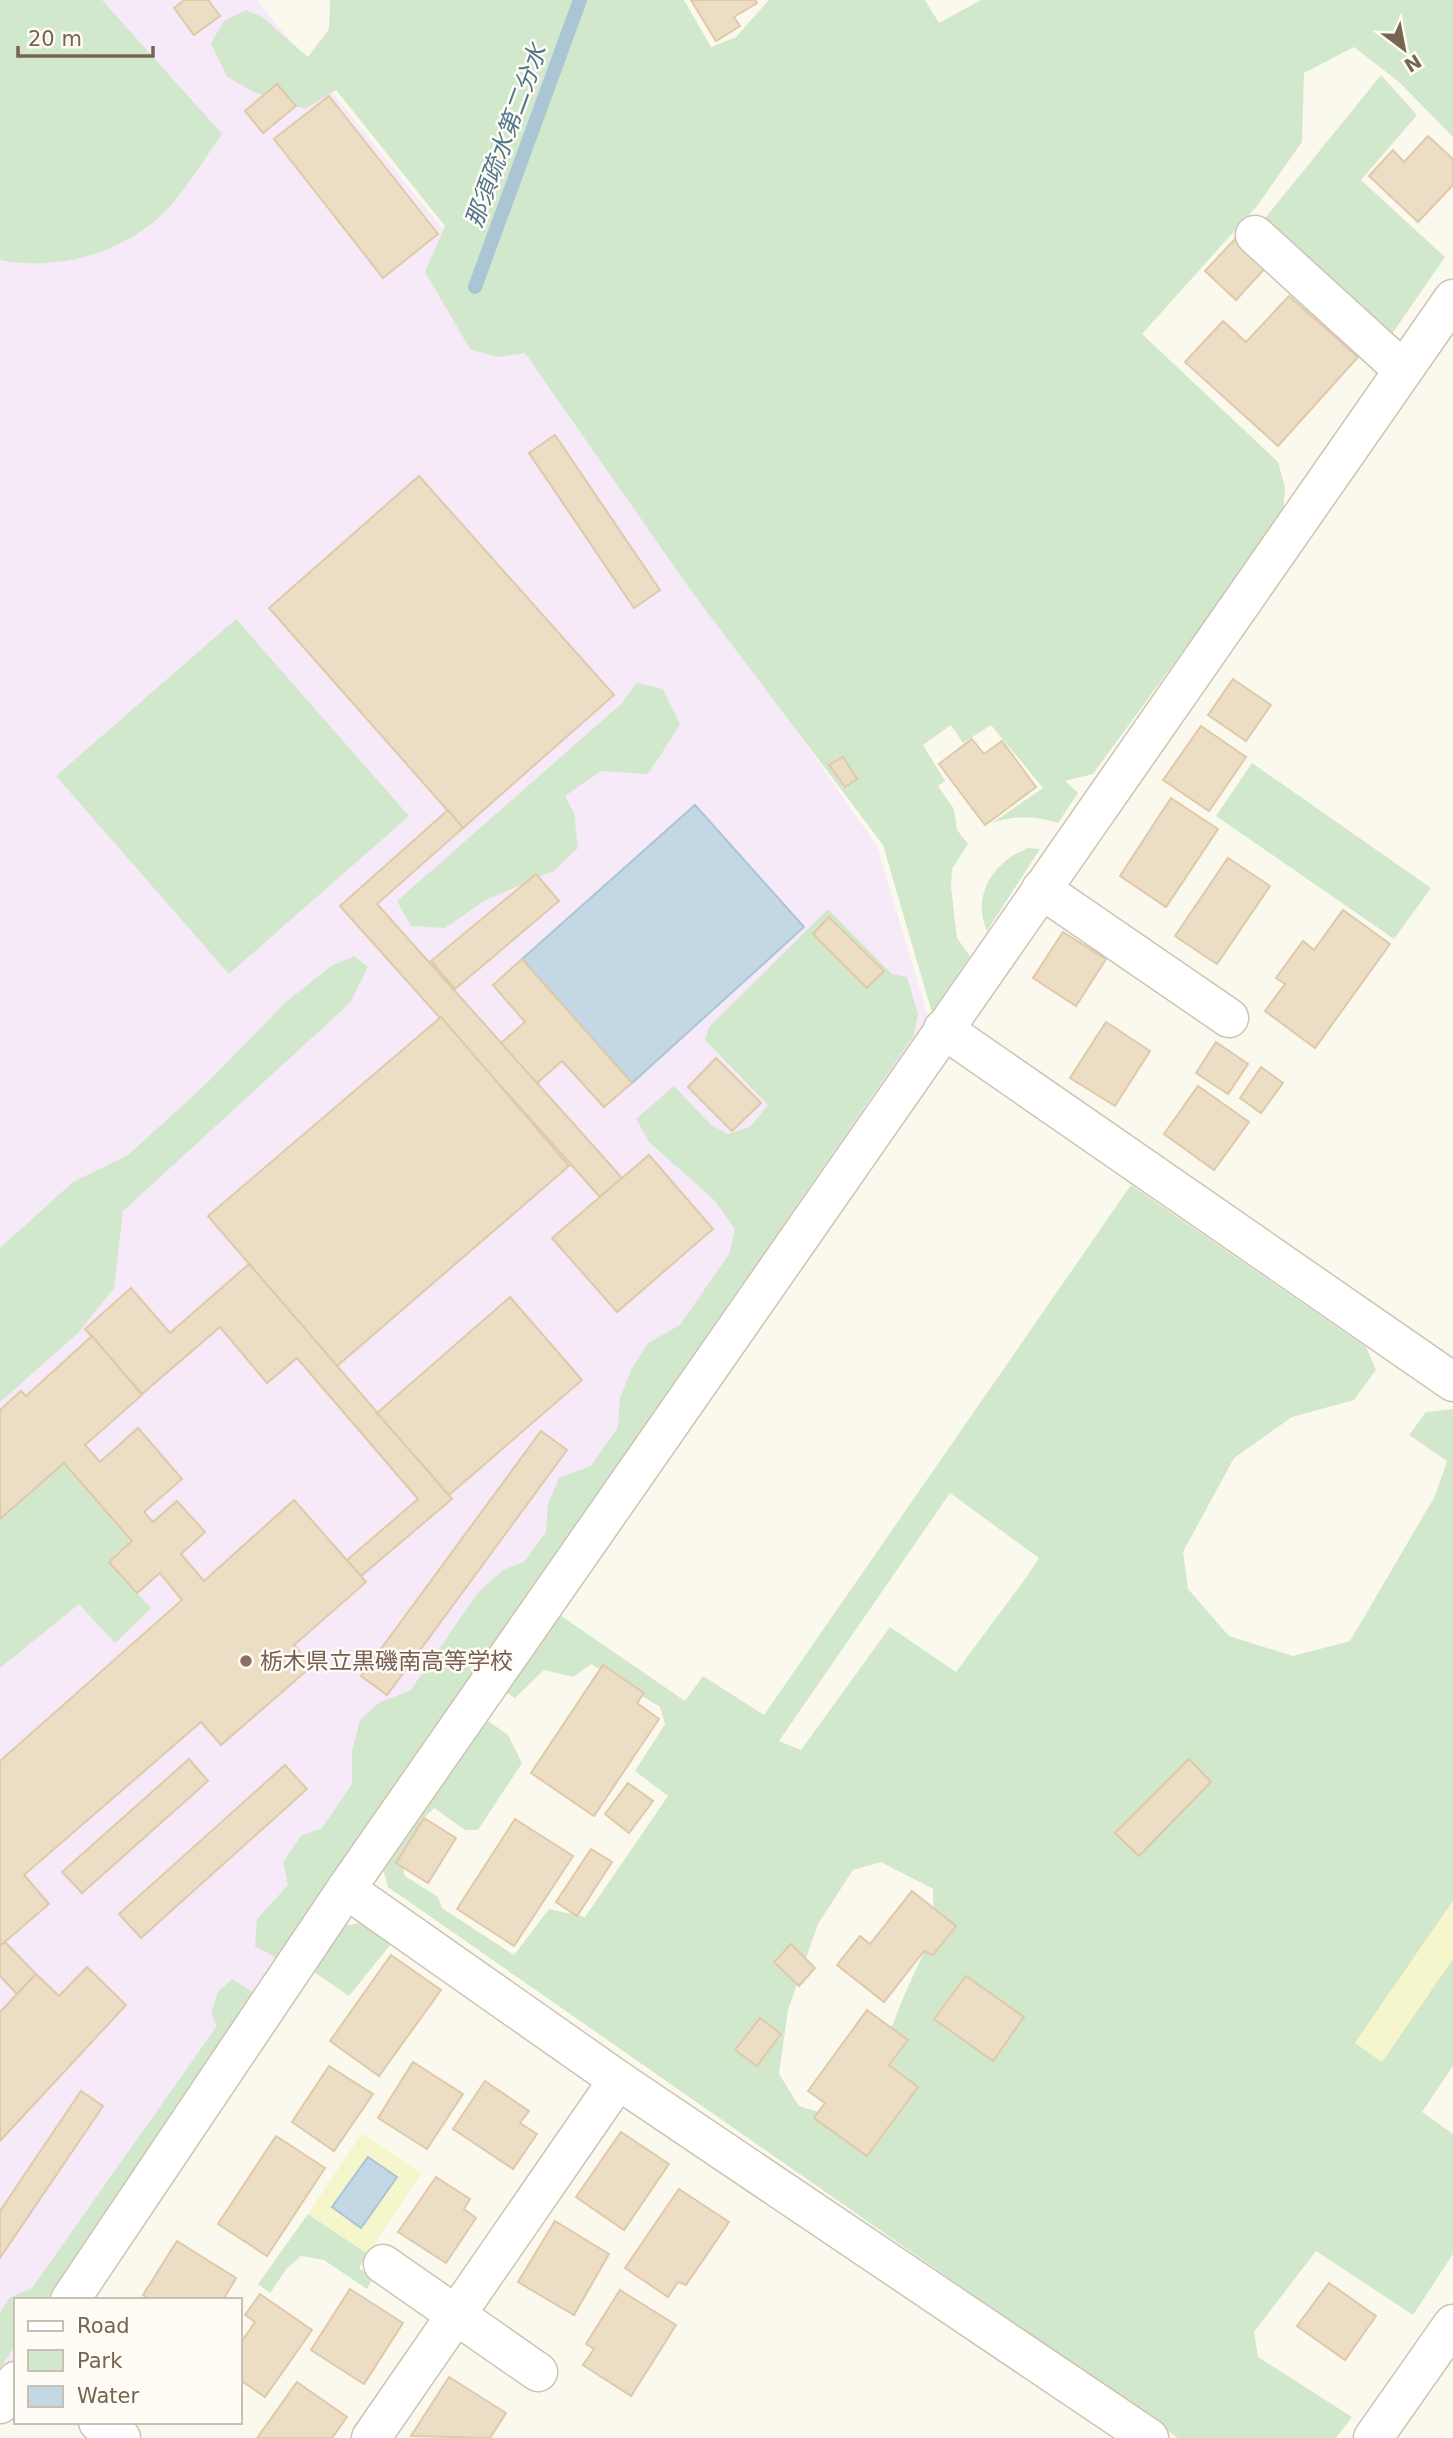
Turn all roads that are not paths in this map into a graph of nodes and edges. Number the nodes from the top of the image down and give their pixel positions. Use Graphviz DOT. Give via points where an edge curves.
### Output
graph roads {
  1 [pos="1255,235"];
  2 [pos="1453,299"];
  3 [pos="1403,370"];
  4 [pos="1041,889"];
  5 [pos="1229,1018"];
  6 [pos="943,1029"];
  7 [pos="1453,1382"];
  8 [pos="346,1889"];
  9 [pos="618,2080"];
  10 [pos="383,2264"];
  11 [pos="71,2298"];
  12 [pos="456,2314"];
  13 [pos="1453,2324"];
  14 [pos="538,2372"];
  15 [pos="14,2384"];
  16 [pos="0,2404"];
  17 [pos="101,2424"];
  18 [pos="121,2438"];
  19 [pos="370,2438"];
  20 [pos="1149,2438"];
  21 [pos="1373,2438"];
  1 -- 3 [label="street"];
  2 -- 3 [label="street"];
  3 -- 4 [label="street"];
  4 -- 5 [label="street"];
  4 -- 6 [label="street"];
  6 -- 7 [label="street"];
  6 -- 8 [label="street"];
  8 -- 9 [label="street"];
  8 -- 11 [label="street"];
  9 -- 12 [label="street"];
  9 -- 20 [label="street"];
  10 -- 12 [label="street"];
  12 -- 14 [label="street"];
  12 -- 19 [label="street"];
  13 -- 21 [label="street"];
  15 -- 16 [label="street"];
  17 -- 18 [label="street"];
}
